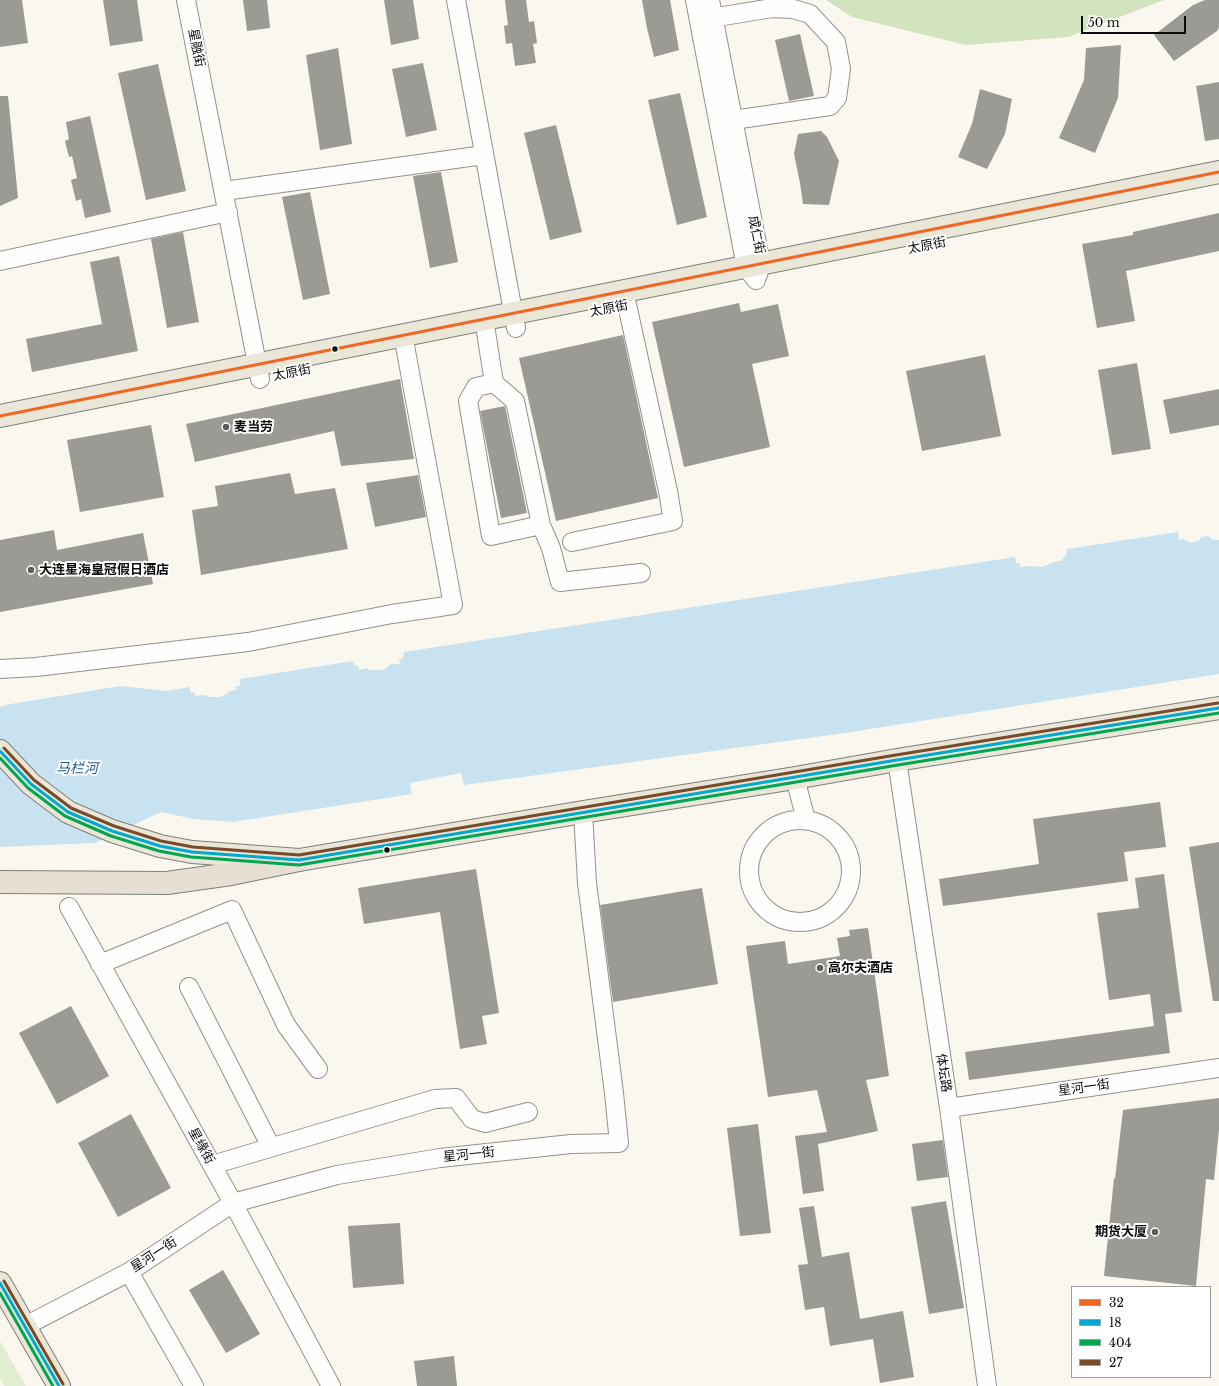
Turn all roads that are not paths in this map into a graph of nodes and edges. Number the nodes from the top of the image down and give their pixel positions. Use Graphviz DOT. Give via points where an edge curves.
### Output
graph roads {
  1 [pos="186,0"];
  2 [pos="456,0"];
  3 [pos="695,0"];
  4 [pos="710,0"];
  5 [pos="706,19"];
  6 [pos="734,120"];
  7 [pos="484,155"];
  8 [pos="1219,172"];
  9 [pos="1219,188"];
  10 [pos="224,191"];
  11 [pos="228,212"];
  12 [pos="0,261"];
  13 [pos="755,270"];
  14 [pos="626,299"];
  15 [pos="515,321"];
  16 [pos="485,327"];
  17 [pos="405,343"];
  18 [pos="259,372"];
  19 [pos="494,384"];
  20 [pos="0,416"];
  21 [pos="0,431"];
  22 [pos="541,525"];
  23 [pos="572,542"];
  24 [pos="641,573"];
  25 [pos="0,669"];
  26 [pos="1219,708"];
  27 [pos="0,751"];
  28 [pos="897,760"];
  29 [pos="795,778"];
  30 [pos="583,812"];
  31 [pos="806,820"];
  32 [pos="299,860"];
  33 [pos="0,882"];
  34 [pos="69,906"];
  35 [pos="100,964"];
  36 [pos="190,987"];
  37 [pos="1219,1068"];
  38 [pos="318,1069"];
  39 [pos="949,1108"];
  40 [pos="528,1112"];
  41 [pos="271,1147"];
  42 [pos="212,1165"];
  43 [pos="233,1203"];
  44 [pos="129,1272"];
  45 [pos="0,1283"];
  46 [pos="25,1326"];
  47 [pos="59,1386"];
  48 [pos="194,1386"];
  49 [pos="331,1386"];
  50 [pos="987,1386"];
  1 -- 10 [label="street, 星融街"];
  2 -- 7 [label="street"];
  3 -- 5 [label="street, 成仁街"];
  4 -- 5 [label="street, 成仁街"];
  5 -- 6 [label="street, 成仁街"];
  5 -- 6 [label="street" via="772,8 793,9 810,14 836,42 841,69 837,98 830,106"];
  5 -- 13 [label="street, 成仁街"];
  6 -- 13 [label="street, 成仁街"];
  7 -- 10 [label="street"];
  7 -- 15 [label="street"];
  8 -- 13 [label="main road, 太原街"];
  9 -- 13 [label="main road, 太原街"];
  10 -- 11 [label="street, 星融街"];
  11 -- 12 [label="street"];
  11 -- 18 [label="street, 星融街"];
  13 -- 14 [label="main road, 太原街"];
  14 -- 15 [label="main road, 太原街"];
  14 -- 23 [label="street" via="673,521"];
  15 -- 16 [label="main road, 太原街"];
  16 -- 17 [label="main road, 太原街"];
  16 -- 19 [label="street"];
  17 -- 18 [label="main road, 太原街"];
  17 -- 25 [label="street" via="453,604 248,642"];
  18 -- 20 [label="main road, 太原街"];
  18 -- 21 [label="main road, 太原街"];
  19 -- 22 [label="street" via="515,401"];
  19 -- 22 [label="street" via="476,387 468,400 491,536"];
  22 -- 24 [label="street" via="551,548 560,582"];
  26 -- 28 [label="main road"];
  27 -- 32 [label="main road" via="32,784 68,812 112,831 160,846 192,852"];
  28 -- 29 [label="main road"];
  28 -- 39 [label="street, 体坛路"];
  29 -- 30 [label="main road"];
  29 -- 31 [label="street"];
  30 -- 32 [label="main road"];
  30 -- 43 [label="street, 星河一街" via="587,883 619,1143 571,1144 440,1158 337,1175"];
  31 -- 31 [label="street" via="822,825 836,834 846,848 851,864 851,876 844,897 834,910 819,919 803,923 786,921 771,913 759,902 751,887 749,870 752,853 761,839 773,828 789,822"];
  32 -- 33 [label="highway" via="231,874 167,883"];
  34 -- 35 [label="street, 星缘街"];
  35 -- 38 [label="street" via="232,910 286,1025"];
  35 -- 42 [label="street, 星缘街"];
  36 -- 41 [label="street"];
  37 -- 39 [label="street, 星河一街"];
  39 -- 50 [label="street, 体坛路"];
  40 -- 41 [label="street" via="485,1123 472,1119 456,1098 435,1100"];
  41 -- 42 [label="street"];
  42 -- 43 [label="street, 星缘街"];
  43 -- 44 [label="street, 星河一街"];
  43 -- 49 [label="street, 星缘街"];
  44 -- 46 [label="street, 星河一街"];
  44 -- 48 [label="street"];
  45 -- 46 [label="main road"];
  46 -- 47 [label="main road"];
}
